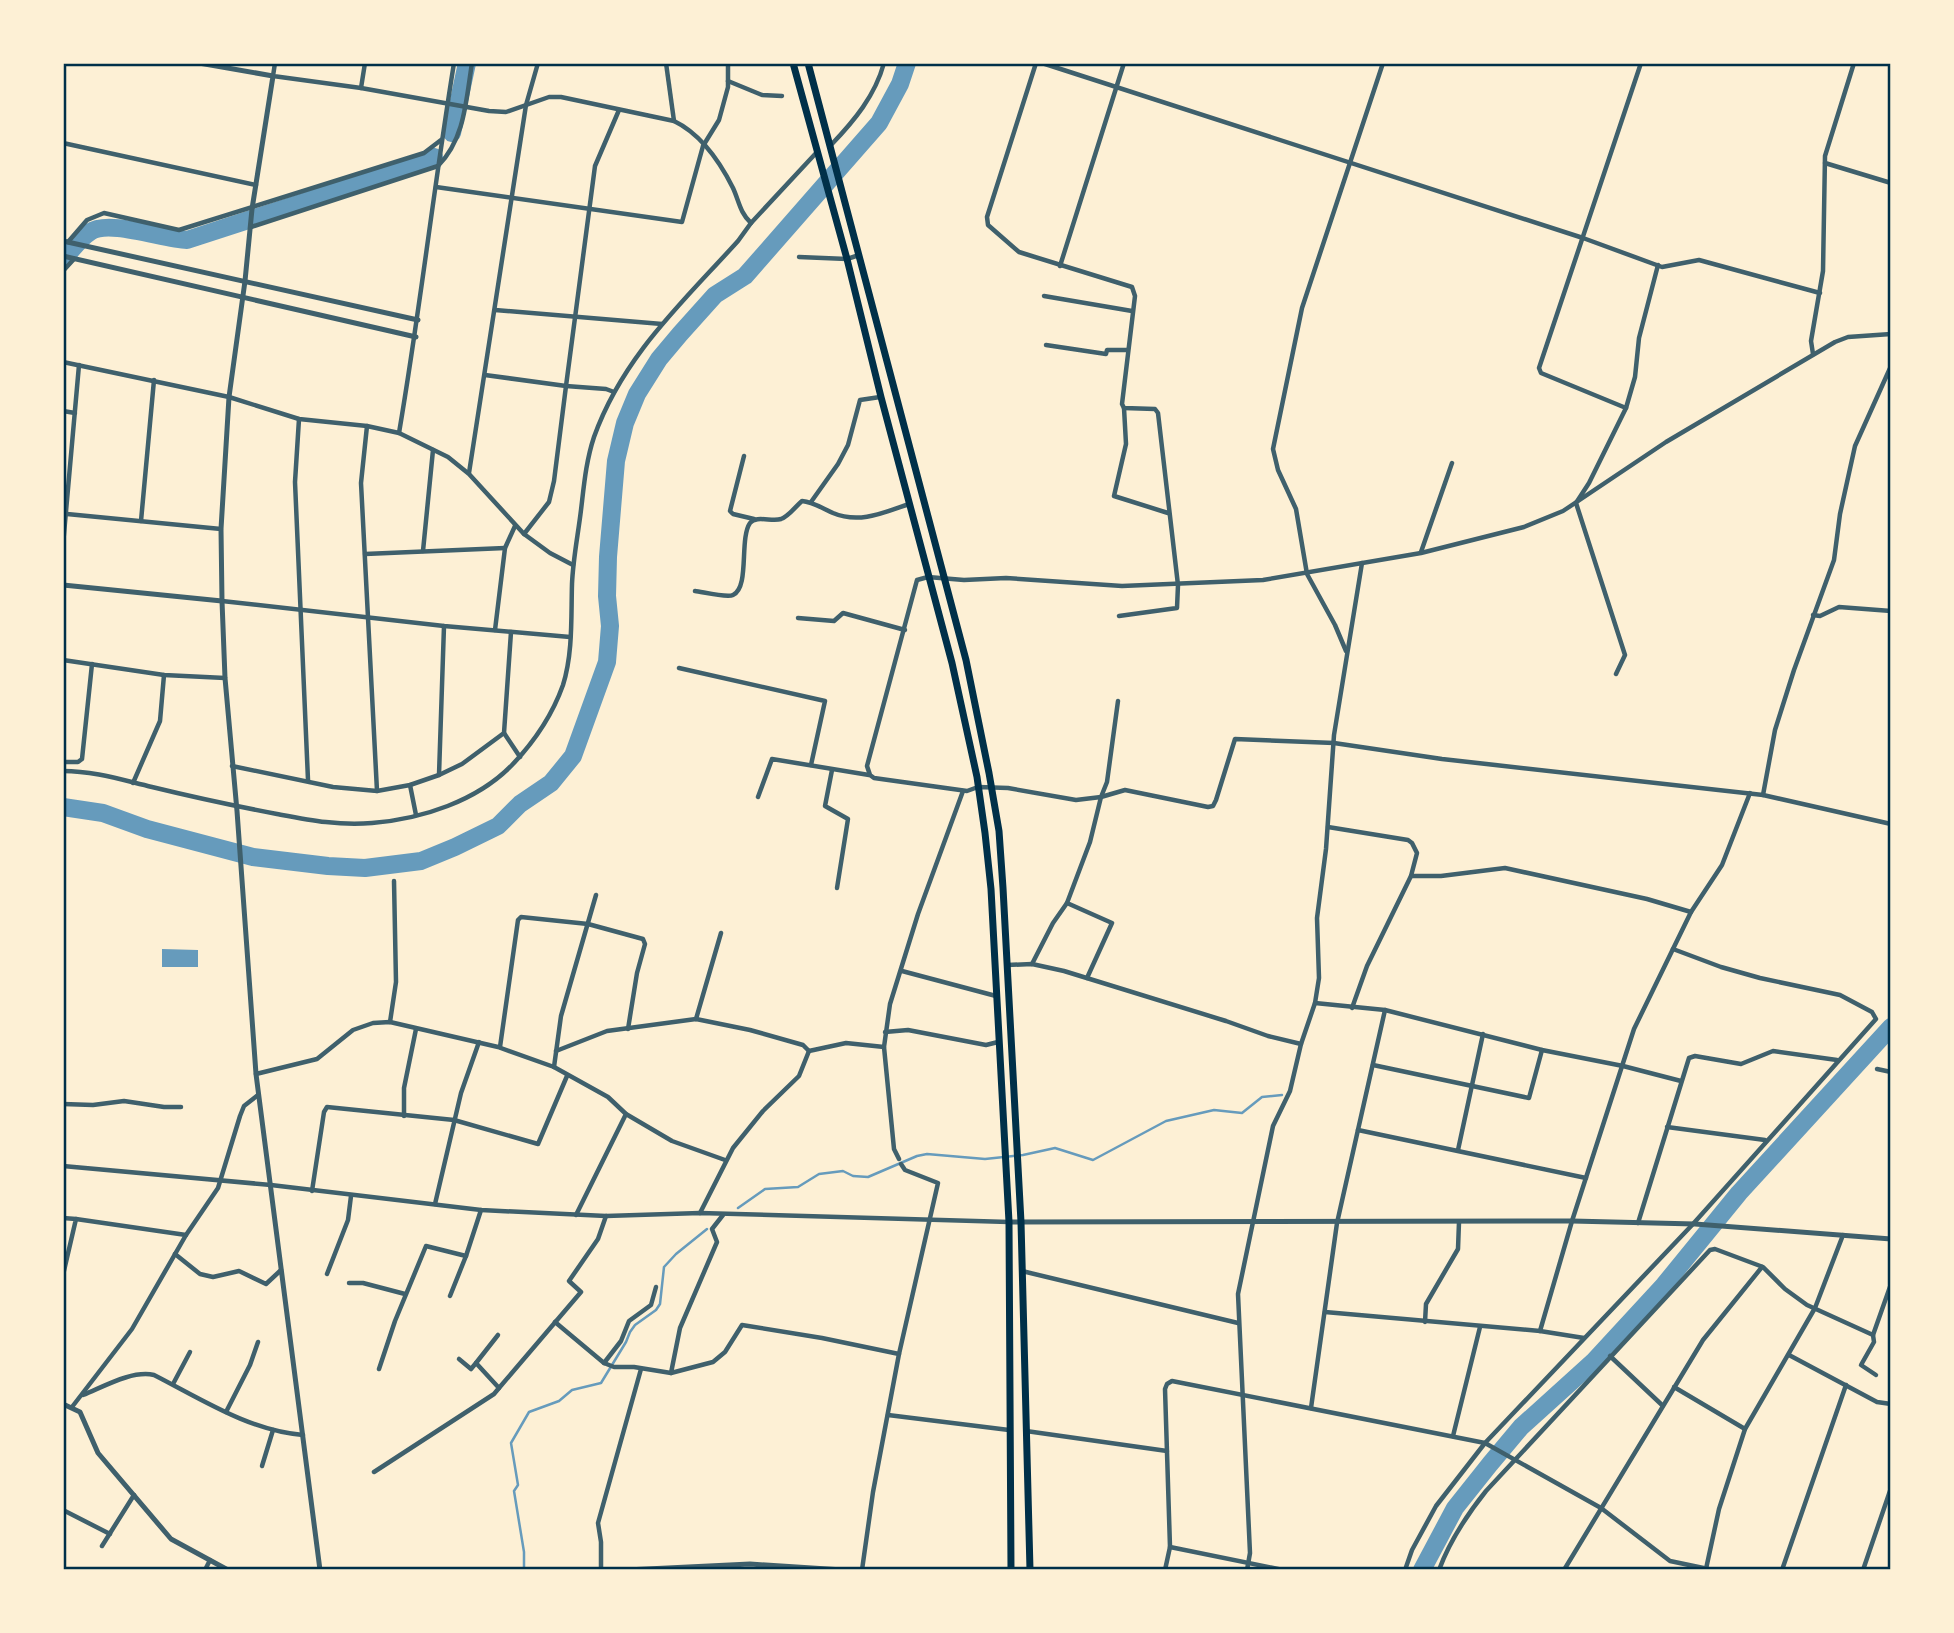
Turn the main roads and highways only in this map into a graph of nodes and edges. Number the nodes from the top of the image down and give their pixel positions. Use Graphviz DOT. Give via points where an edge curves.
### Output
graph roads {
  1 [pos="793,63"];
  2 [pos="808,63"];
  3 [pos="1011,1570"];
  4 [pos="1030,1570"];
  1 -- 3 [label="main road" via="952,663 978,787 991,889 1009,1222"];
  2 -- 4 [label="main road" via="979,716 999,831 1021,1223"];
}
